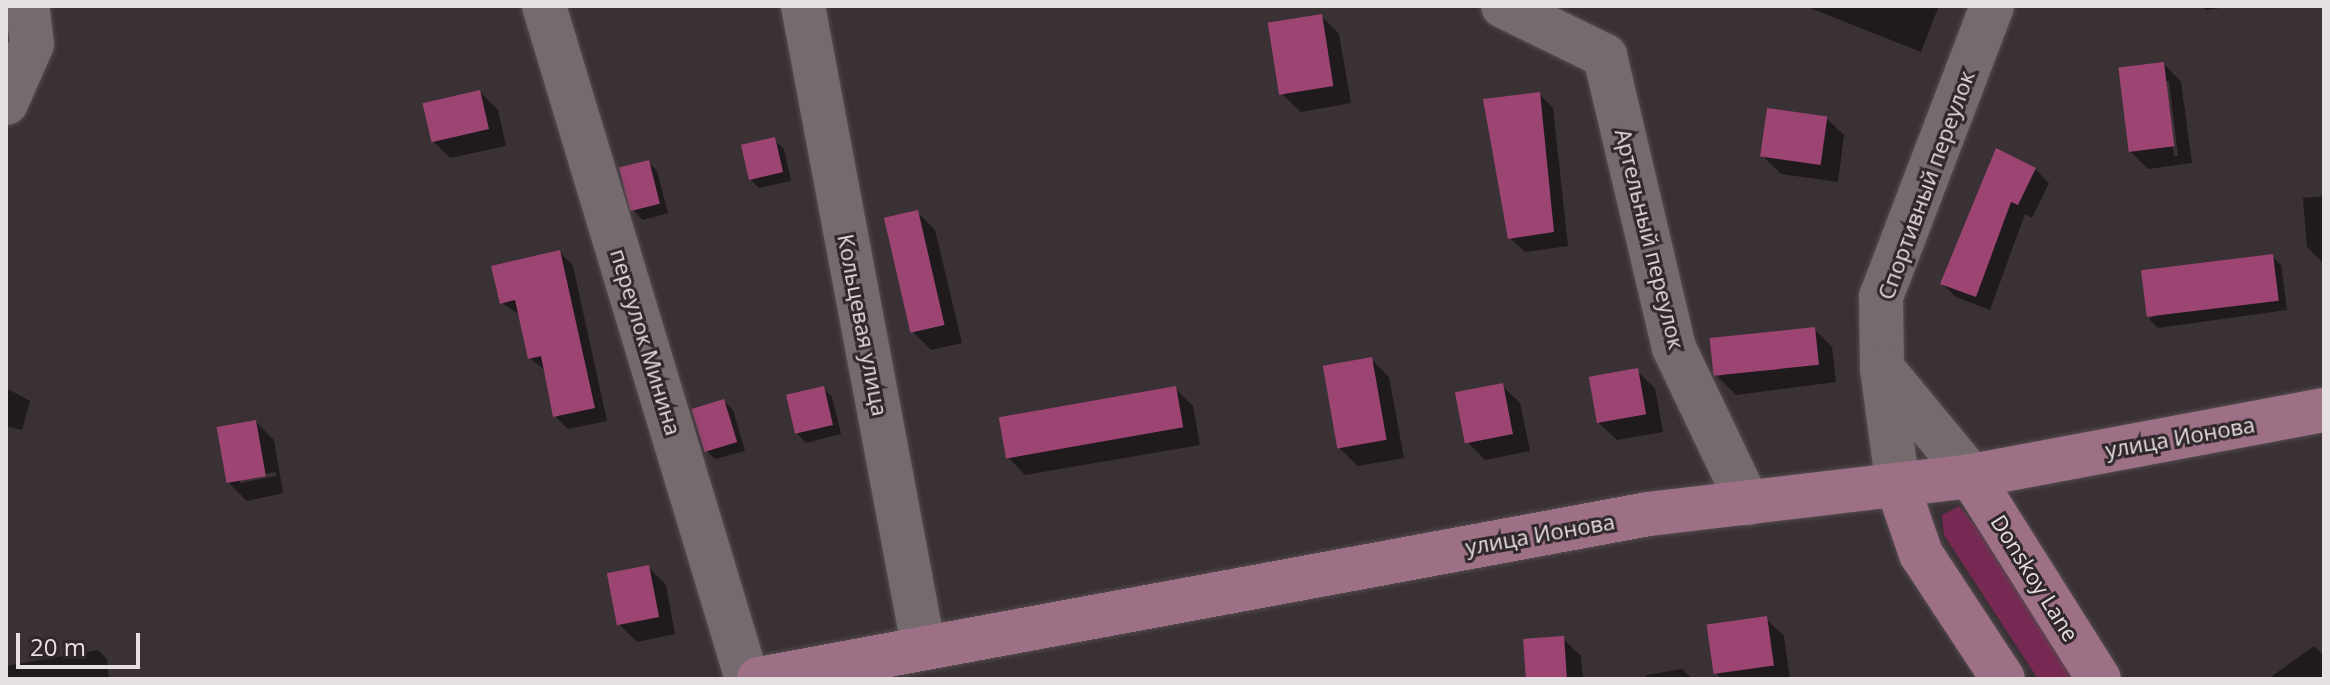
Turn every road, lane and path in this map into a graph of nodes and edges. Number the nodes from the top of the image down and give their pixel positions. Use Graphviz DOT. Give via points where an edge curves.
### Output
graph roads {
  1 [pos="27,6"];
  2 [pos="544,6"];
  3 [pos="803,6"];
  4 [pos="1503,6"];
  5 [pos="1992,6"];
  6 [pos="1564,21"];
  7 [pos="6,103"];
  8 [pos="1882,368"];
  9 [pos="2324,410"];
  10 [pos="1971,476"];
  11 [pos="1898,487"];
  12 [pos="1748,503"];
  13 [pos="923,645"];
  14 [pos="747,679"];
  15 [pos="759,679"];
  16 [pos="2003,679"];
  17 [pos="2099,679"];
  1 -- 7 [label="street" via="32,44"];
  2 -- 14 [label="street, переулок Минина"];
  3 -- 13 [label="street, Кольцевая улица"];
  4 -- 6 [label="street, Артельный переулок"];
  5 -- 8 [label="street, Спортивный переулок" via="1881,297"];
  6 -- 12 [label="street, Артельный переулок" via="1605,56 1674,348"];
  8 -- 10 [label="street"];
  8 -- 11 [label="street, Спортивный переулок"];
  9 -- 10 [label="main road, улица Ионова"];
  10 -- 11 [label="main road, улица Ионова"];
  10 -- 17 [label="main road, Donskoy Lane"];
  11 -- 12 [label="main road, улица Ионова"];
  11 -- 16 [label="main road" via="1921,554"];
  12 -- 13 [label="main road, улица Ионова" via="1648,514"];
  13 -- 15 [label="main road, улица Ионова"];
}
